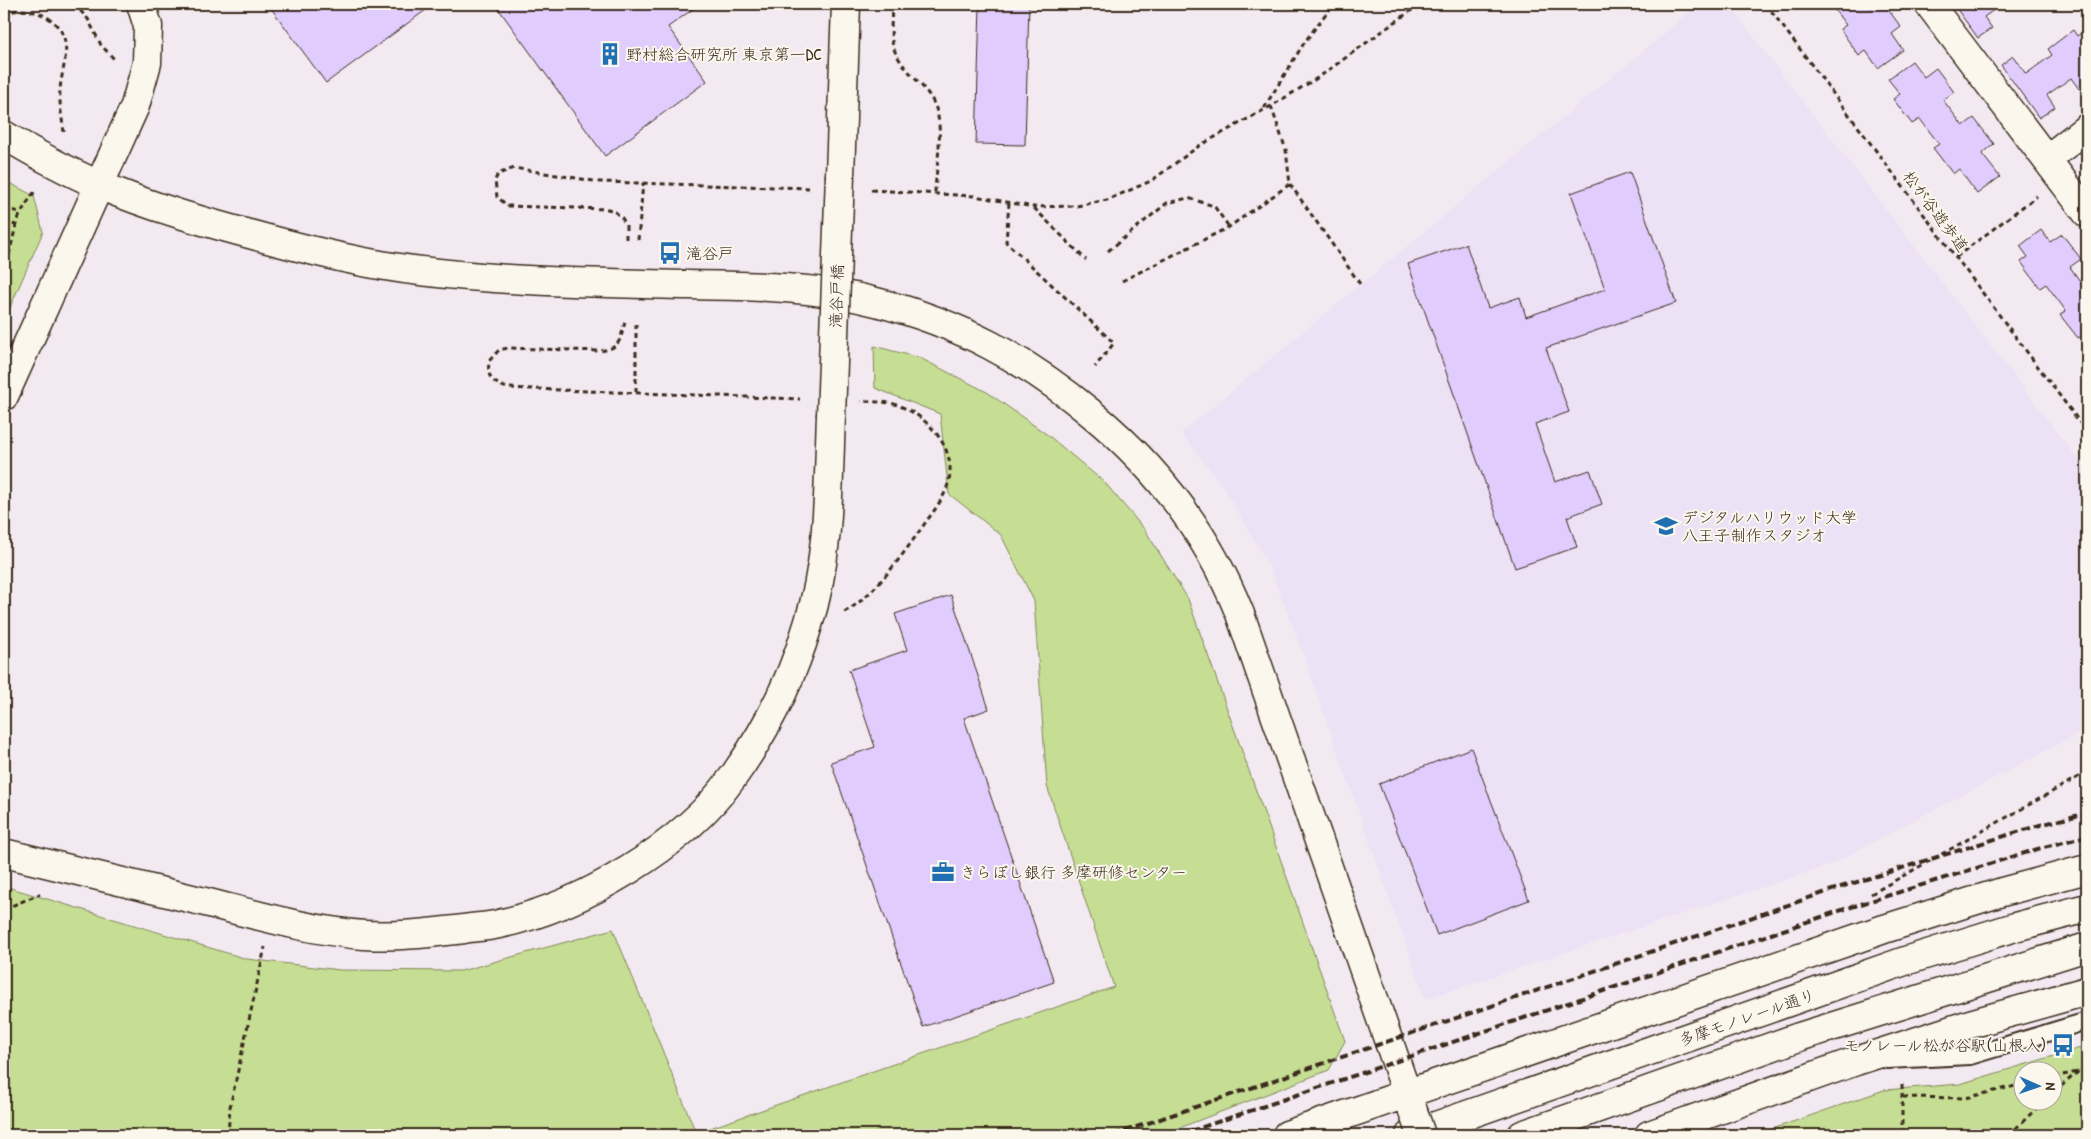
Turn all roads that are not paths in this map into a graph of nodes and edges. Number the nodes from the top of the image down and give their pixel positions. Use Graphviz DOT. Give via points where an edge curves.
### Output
graph roads {
  1 [pos="142,4"];
  2 [pos="846,4"];
  3 [pos="1929,4"];
  4 [pos="2087,128"];
  5 [pos="4,135"];
  6 [pos="2054,169"];
  7 [pos="99,185"];
  8 [pos="2087,213"];
  9 [pos="4,396"];
  10 [pos="4,853"];
  11 [pos="2087,869"];
  12 [pos="2087,908"];
  13 [pos="2087,947"];
  14 [pos="2087,991"];
  15 [pos="2087,1021"];
  16 [pos="1856,1061"];
  17 [pos="1413,1119"];
  18 [pos="1286,1135"];
  19 [pos="1522,1135"];
  20 [pos="1649,1135"];
  1 -- 7 [label="street" via="148,26 147,63 135,106"];
  2 -- 10 [label="street, 滝谷戸橋, bridge" via="826,543 819,581 793,670 774,708 732,778 684,830 637,864 581,896 499,924 430,934 365,935 315,928"];
  3 -- 6 [label="street"];
  4 -- 6 [label="street"];
  5 -- 7 [label="street"];
  6 -- 8 [label="street"];
  7 -- 9 [label="street"];
  7 -- 17 [label="street" via="247,234 352,260 418,271 547,281 761,286 874,302 928,318 975,337 1041,374 1102,422 1154,473 1204,540 1225,577"];
  11 -- 17 [label="street" via="1884,929"];
  12 -- 17 [label="street, 多摩モノレール通り" via="1905,961"];
  13 -- 19 [label="street" via="1799,1037"];
  14 -- 16 [label="street"];
  15 -- 16 [label="lane" via="1970,1056"];
  16 -- 20 [label="street"];
  17 -- 18 [label="street"];
}
